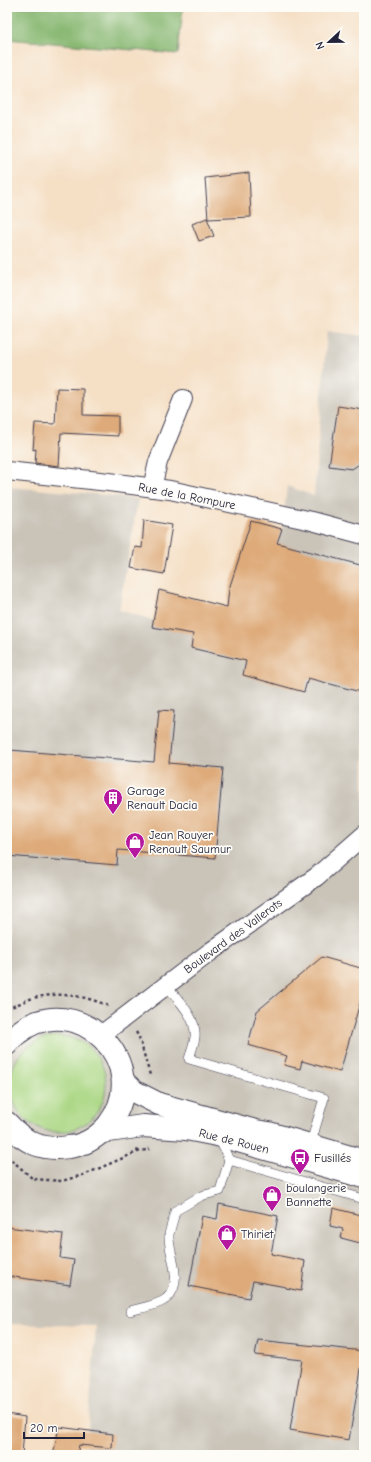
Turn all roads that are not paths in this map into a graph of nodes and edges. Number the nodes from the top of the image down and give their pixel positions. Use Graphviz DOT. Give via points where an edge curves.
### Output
graph roads {
  1 [pos="183,399"];
  2 [pos="7,471"];
  3 [pos="152,488"];
  4 [pos="364,535"];
  5 [pos="364,836"];
  6 [pos="166,985"];
  7 [pos="101,1035"];
  8 [pos="7,1044"];
  9 [pos="123,1081"];
  10 [pos="7,1123"];
  11 [pos="102,1132"];
  12 [pos="217,1135"];
  13 [pos="306,1152"];
  14 [pos="229,1160"];
  15 [pos="364,1161"];
  16 [pos="364,1177"];
  17 [pos="364,1199"];
  18 [pos="130,1311"];
  1 -- 3 [label="street" via="158,462"];
  2 -- 3 [label="street, Rue de la Rompure"];
  3 -- 4 [label="street, Rue de la Rompure"];
  5 -- 6 [label="street, Boulevard des Vallerots" via="316,877"];
  6 -- 7 [label="street, Boulevard des Vallerots"];
  6 -- 13 [label="lane" via="192,1021 195,1036 189,1059 324,1098"];
  7 -- 8 [label="main road" via="85,1025 68,1020 50,1019 33,1024 17,1033"];
  7 -- 9 [label="main road" via="112,1048 120,1064"];
  9 -- 11 [label="main road" via="121,1100 114,1117"];
  9 -- 13 [label="main road, Rue de Rouen" via="135,1092 159,1104"];
  10 -- 11 [label="main road" via="18,1136 37,1145 57,1149 77,1146"];
  11 -- 12 [label="main road, Rue de Rouen" via="152,1126"];
  12 -- 13 [label="main road, Rue de Rouen"];
  12 -- 14 [label="lane"];
  13 -- 15 [label="main road, Rue de Rouen"];
  13 -- 16 [label="main road, Rue de Rouen"];
  14 -- 17 [label="lane"];
  14 -- 18 [label="lane" via="220,1191 201,1196 176,1211 169,1236 176,1278 173,1290 167,1298"];
}
